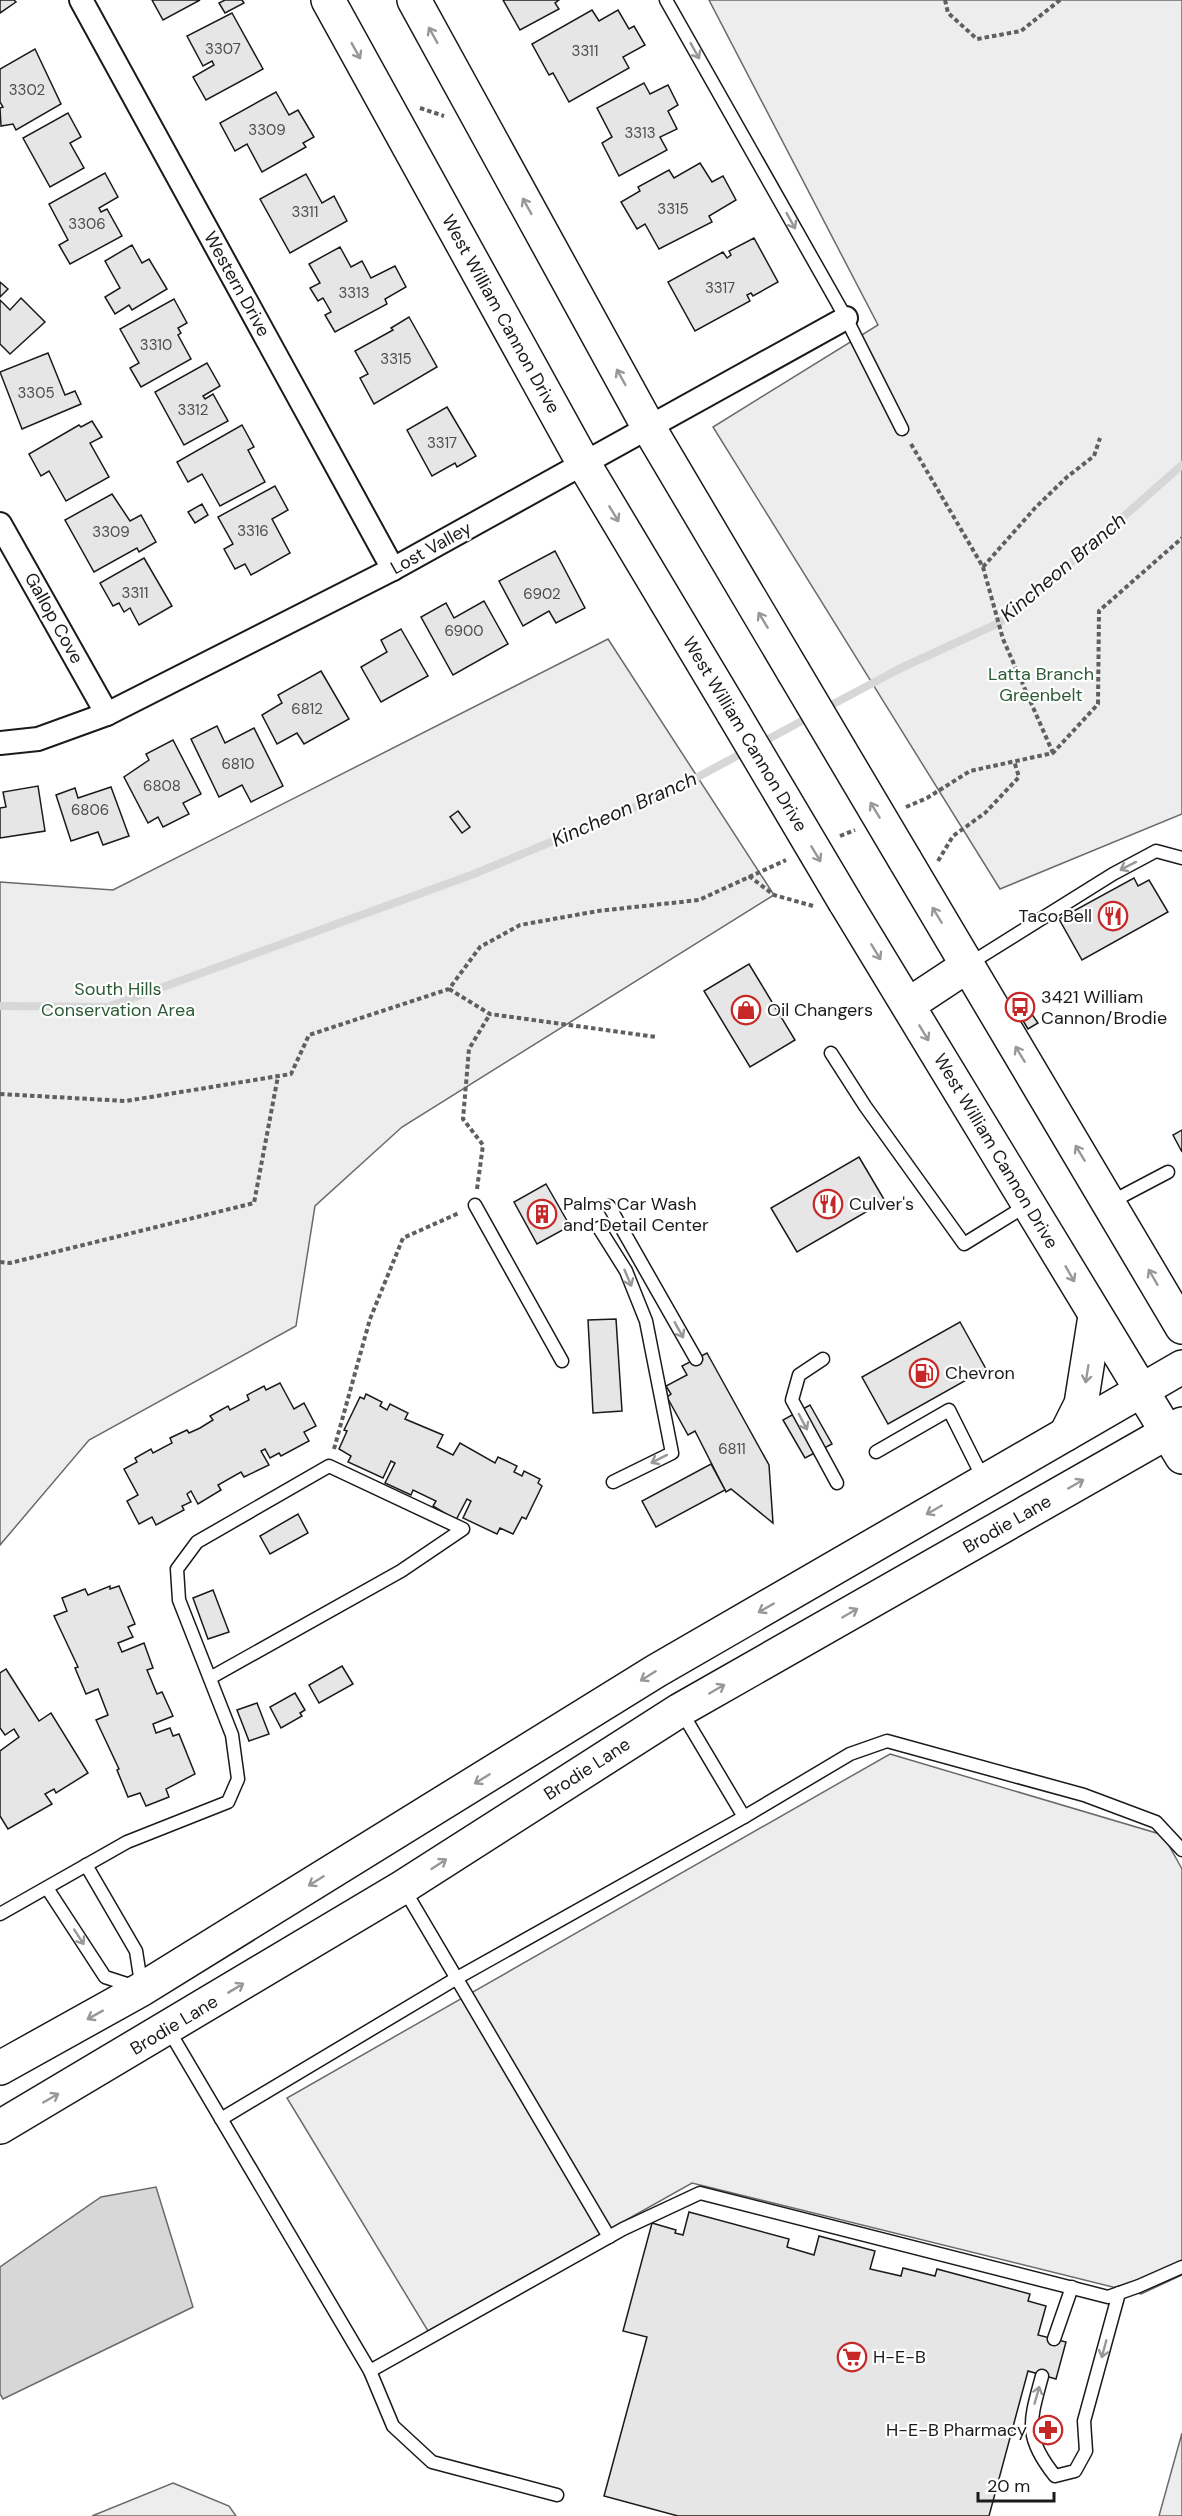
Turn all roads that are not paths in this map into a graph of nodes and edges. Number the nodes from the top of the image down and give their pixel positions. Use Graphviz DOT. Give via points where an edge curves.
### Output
graph roads {
  1 [pos="81,0"];
  2 [pos="328,0"];
  3 [pos="414,0"];
  4 [pos="666,0"];
  5 [pos="846,318"];
  6 [pos="649,428"];
  7 [pos="902,429"];
  8 [pos="584,464"];
  9 [pos="0,524"];
  10 [pos="393,569"];
  11 [pos="107,714"];
  12 [pos="0,743"];
  13 [pos="1182,858"];
  14 [pos="967,966"];
  15 [pos="908,1005"];
  16 [pos="831,1053"];
  17 [pos="1168,1172"];
  18 [pos="1110,1203"];
  19 [pos="475,1205"];
  20 [pos="1027,1205"];
  21 [pos="609,1206"];
  22 [pos="599,1228"];
  23 [pos="1095,1316"];
  24 [pos="1182,1327"];
  25 [pos="696,1359"];
  26 [pos="823,1359"];
  27 [pos="562,1361"];
  28 [pos="1182,1367"];
  29 [pos="1142,1390"];
  30 [pos="1066,1434"];
  31 [pos="1177,1438"];
  32 [pos="876,1452"];
  33 [pos="985,1481"];
  34 [pos="613,1482"];
  35 [pos="837,1483"];
  36 [pos="210,1678"];
  37 [pos="680,1710"];
  38 [pos="744,1817"];
  39 [pos="1182,1850"];
  40 [pos="86,1865"];
  41 [pos="47,1887"];
  42 [pos="403,1887"];
  43 [pos="0,1914"];
  44 [pos="457,1978"];
  45 [pos="142,1989"];
  46 [pos="168,2029"];
  47 [pos="0,2068"];
  48 [pos="221,2119"];
  49 [pos="0,2127"];
  50 [pos="609,2237"];
  51 [pos="1182,2267"];
  52 [pos="1072,2287"];
  53 [pos="1119,2293"];
  54 [pos="1054,2339"];
  55 [pos="370,2371"];
  56 [pos="1042,2376"];
  57 [pos="557,2495"];
  1 -- 10 [label="street, Western Drive"];
  2 -- 8 [label="main road, West William Cannon Drive, one-way"];
  6 -- 3 [label="main road, one-way"];
  4 -- 5 [label="lane, one-way"];
  5 -- 6 [label="street, Lost Valley"];
  5 -- 7 [label="lane"];
  6 -- 8 [label="street, Lost Valley"];
  14 -- 6 [label="main road, one-way, bridge" via="918,865 793,671"];
  8 -- 10 [label="street, Lost Valley"];
  8 -- 15 [label="main road, West William Cannon Drive, one-way, bridge" via="732,713 832,905"];
  9 -- 11 [label="street, Gallop Cove"];
  10 -- 11 [label="street, Lost Valley"];
  11 -- 12 [label="street, Lost Valley" via="38,739"];
  13 -- 14 [label="lane, one-way" via="1156,851"];
  14 -- 15 [label="main road"];
  18 -- 14 [label="main road, one-way"];
  15 -- 20 [label="main road, West William Cannon Drive, one-way"];
  16 -- 20 [label="lane" via="871,1116 964,1244"];
  17 -- 18 [label="lane"];
  24 -- 18 [label="main road, one-way"];
  19 -- 27 [label="lane"];
  20 -- 23 [label="main road, West William Cannon Drive, one-way"];
  21 -- 25 [label="lane, one-way"];
  22 -- 34 [label="lane, one-way" via="626,1272 646,1321 672,1453"];
  23 -- 29 [label="main road, West William Cannon Drive"];
  23 -- 30 [label="main road, one-way" via="1081,1404"];
  26 -- 35 [label="lane, one-way" via="799,1375 792,1400"];
  28 -- 29 [label="main road"];
  29 -- 30 [label="main road"];
  29 -- 31 [label="main road, West William Cannon Drive"];
  30 -- 33 [label="main road"];
  37 -- 31 [label="main road, Brodie Lane, one-way"];
  32 -- 33 [label="lane" via="949,1410"];
  33 -- 45 [label="main road, one-way" via="656,1671"];
  36 -- 36 [label="lane" via="180,1600 177,1569 197,1542 329,1466 463,1528 401,1570"];
  36 -- 40 [label="lane" via="232,1735 238,1779 228,1802 127,1842"];
  37 -- 38 [label="lane"];
  42 -- 37 [label="main road, Brodie Lane, one-way"];
  38 -- 39 [label="lane" via="850,1754 887,1741 1084,1795 1156,1822"];
  38 -- 44 [label="lane"];
  40 -- 41 [label="lane"];
  40 -- 45 [label="lane" via="136,1951"];
  41 -- 43 [label="lane"];
  41 -- 45 [label="lane, one-way" via="105,1977"];
  42 -- 44 [label="lane"];
  46 -- 42 [label="main road, Brodie Lane, one-way"];
  44 -- 48 [label="lane"];
  44 -- 50 [label="lane"];
  45 -- 46 [label="main road"];
  45 -- 47 [label="main road, one-way"];
  46 -- 48 [label="lane"];
  49 -- 46 [label="main road, Brodie Lane, one-way"];
  48 -- 55 [label="lane"];
  50 -- 52 [label="lane" via="700,2193"];
  50 -- 55 [label="lane"];
  51 -- 53 [label="lane"];
  52 -- 53 [label="lane" via="1108,2296"];
  52 -- 54 [label="lane"];
  53 -- 56 [label="lane, one-way" via="1084,2421 1086,2451 1075,2471 1055,2476 1038,2454 1030,2419"];
  55 -- 57 [label="lane" via="393,2426 432,2462"];
}
